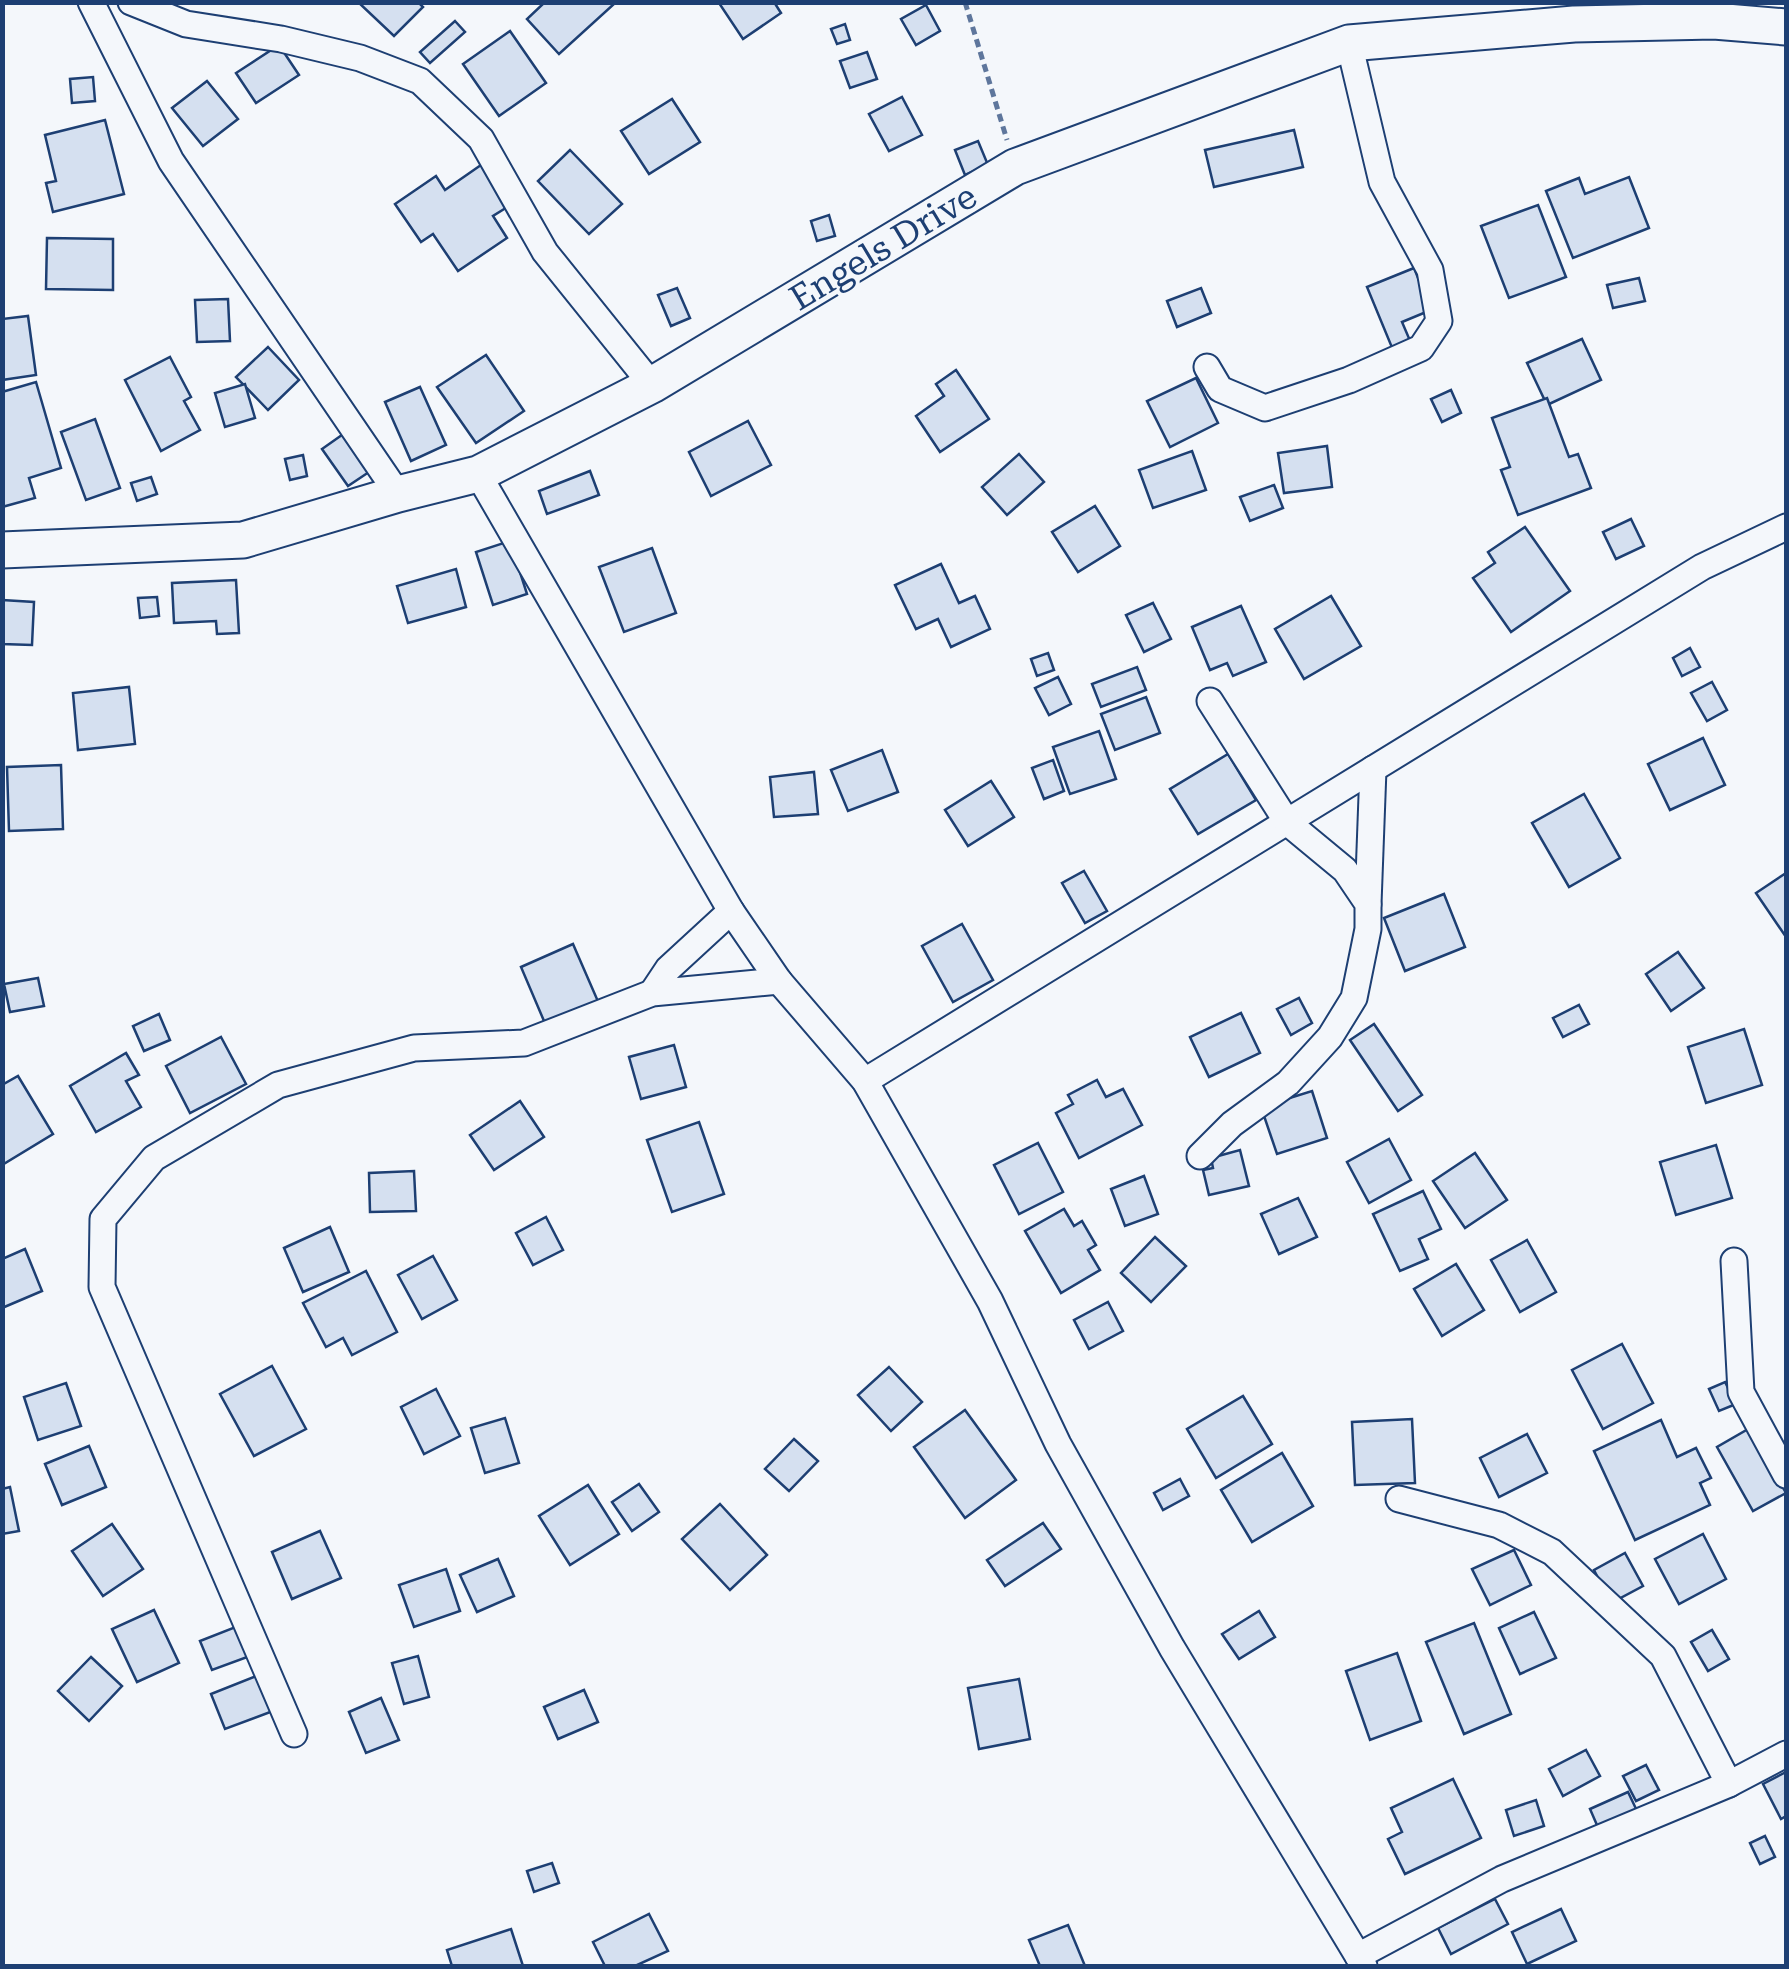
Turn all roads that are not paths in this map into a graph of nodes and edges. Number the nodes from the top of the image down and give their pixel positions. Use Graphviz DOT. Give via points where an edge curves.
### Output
graph roads {
  1 [pos="91,2"];
  2 [pos="131,2"];
  3 [pos="1713,12"];
  4 [pos="1786,27"];
  5 [pos="1349,43"];
  6 [pos="1207,366"];
  7 [pos="652,385"];
  8 [pos="478,474"];
  9 [pos="398,494"];
  10 [pos="1786,527"];
  11 [pos="2,550"];
  12 [pos="1210,701"];
  13 [pos="1373,769"];
  14 [pos="1287,822"];
  15 [pos="1368,904"];
  16 [pos="730,910"];
  17 [pos="779,981"];
  18 [pos="652,993"];
  19 [pos="865,1081"];
  20 [pos="1200,1156"];
  21 [pos="1734,1261"];
  22 [pos="1786,1475"];
  23 [pos="1399,1499"];
  24 [pos="294,1734"];
  25 [pos="1786,1754"];
  26 [pos="1728,1784"];
  27 [pos="1361,1961"];
  1 -- 9 [label="street" via="170,161"];
  2 -- 7 [label="street" via="186,24 360,58 420,80 481,139 546,252"];
  3 -- 4 [label="street, Engels Drive"];
  3 -- 5 [label="street, Engels Drive"];
  5 -- 6 [label="street" via="1382,182 1430,270 1439,321 1421,348 1265,408 1220,388"];
  5 -- 7 [label="street, Engels Drive" via="1015,167"];
  7 -- 8 [label="street, Engels Drive"];
  8 -- 9 [label="street, Engels Drive"];
  8 -- 16 [label="street"];
  9 -- 11 [label="street, Engels Drive" via="243,540"];
  10 -- 13 [label="street" via="1702,567"];
  12 -- 14 [label="street"];
  13 -- 14 [label="street"];
  13 -- 15 [label="street"];
  14 -- 15 [label="street" via="1344,870"];
  14 -- 19 [label="street"];
  15 -- 20 [label="street" via="1354,998 1330,1037 1288,1083"];
  16 -- 17 [label="street"];
  16 -- 18 [label="street"];
  17 -- 18 [label="street"];
  17 -- 19 [label="street"];
  18 -- 24 [label="street" via="524,1043 414,1048 278,1085 154,1158 103,1219 102,1288"];
  19 -- 27 [label="street" via="990,1301 1058,1444 1134,1580"];
  21 -- 22 [label="street" via="1740,1392"];
  23 -- 26 [label="street" via="1500,1525 1552,1552 1663,1656"];
  25 -- 26 [label="street"];
  26 -- 27 [label="street" via="1502,1879"];
}
